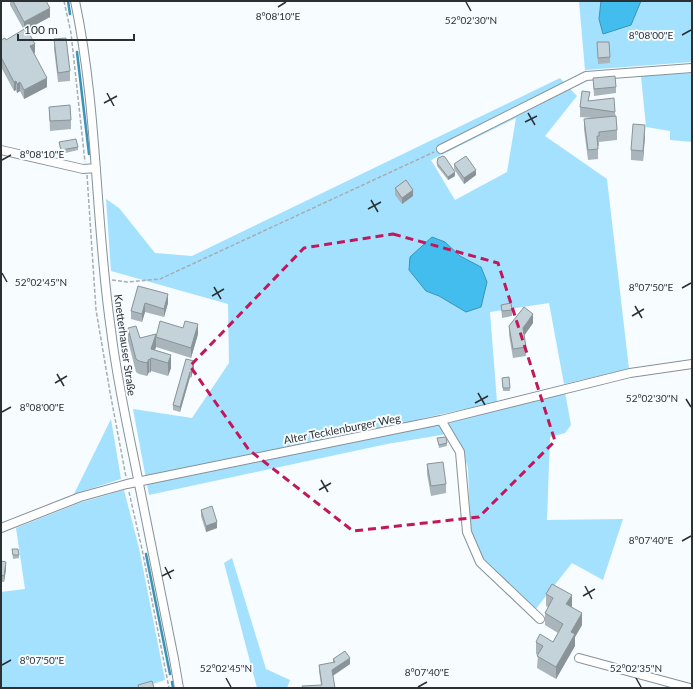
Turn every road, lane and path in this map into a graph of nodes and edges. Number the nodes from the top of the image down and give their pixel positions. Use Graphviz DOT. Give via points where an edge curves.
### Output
graph roads {
  1 [pos="64,1"];
  2 [pos="75,1"];
  3 [pos="692,68"];
  4 [pos="441,149"];
  5 [pos="1,150"];
  6 [pos="96,168"];
  7 [pos="86,169"];
  8 [pos="105,280"];
  9 [pos="692,364"];
  10 [pos="441,420"];
  11 [pos="138,482"];
  12 [pos="1,528"];
  13 [pos="540,619"];
  14 [pos="579,658"];
  15 [pos="179,688"];
  16 [pos="690,688"];
  1 -- 7 [label="path" via="71,33"];
  2 -- 6 [label="street, Knetterhauser Straße" via="84,50"];
  3 -- 4 [label="street" via="586,76"];
  4 -- 8 [label="path" via="160,279 127,282"];
  5 -- 7 [label="street"];
  6 -- 7 [label="street"];
  6 -- 8 [label="street, Knetterhauser Straße"];
  7 -- 8 [label="path" via="94,281"];
  8 -- 11 [label="street, Knetterhauser Straße" via="110,330"];
  9 -- 10 [label="street, Alter Tecklenburger Weg" via="604,378"];
  10 -- 11 [label="street, Alter Tecklenburger Weg"];
  10 -- 13 [label="street" via="460,452 467,532 480,562"];
  11 -- 12 [label="street, Alter Tecklenburger Weg" via="80,497"];
  11 -- 15 [label="street, Knetterhauser Straße"];
  14 -- 16 [label="street"];
}
